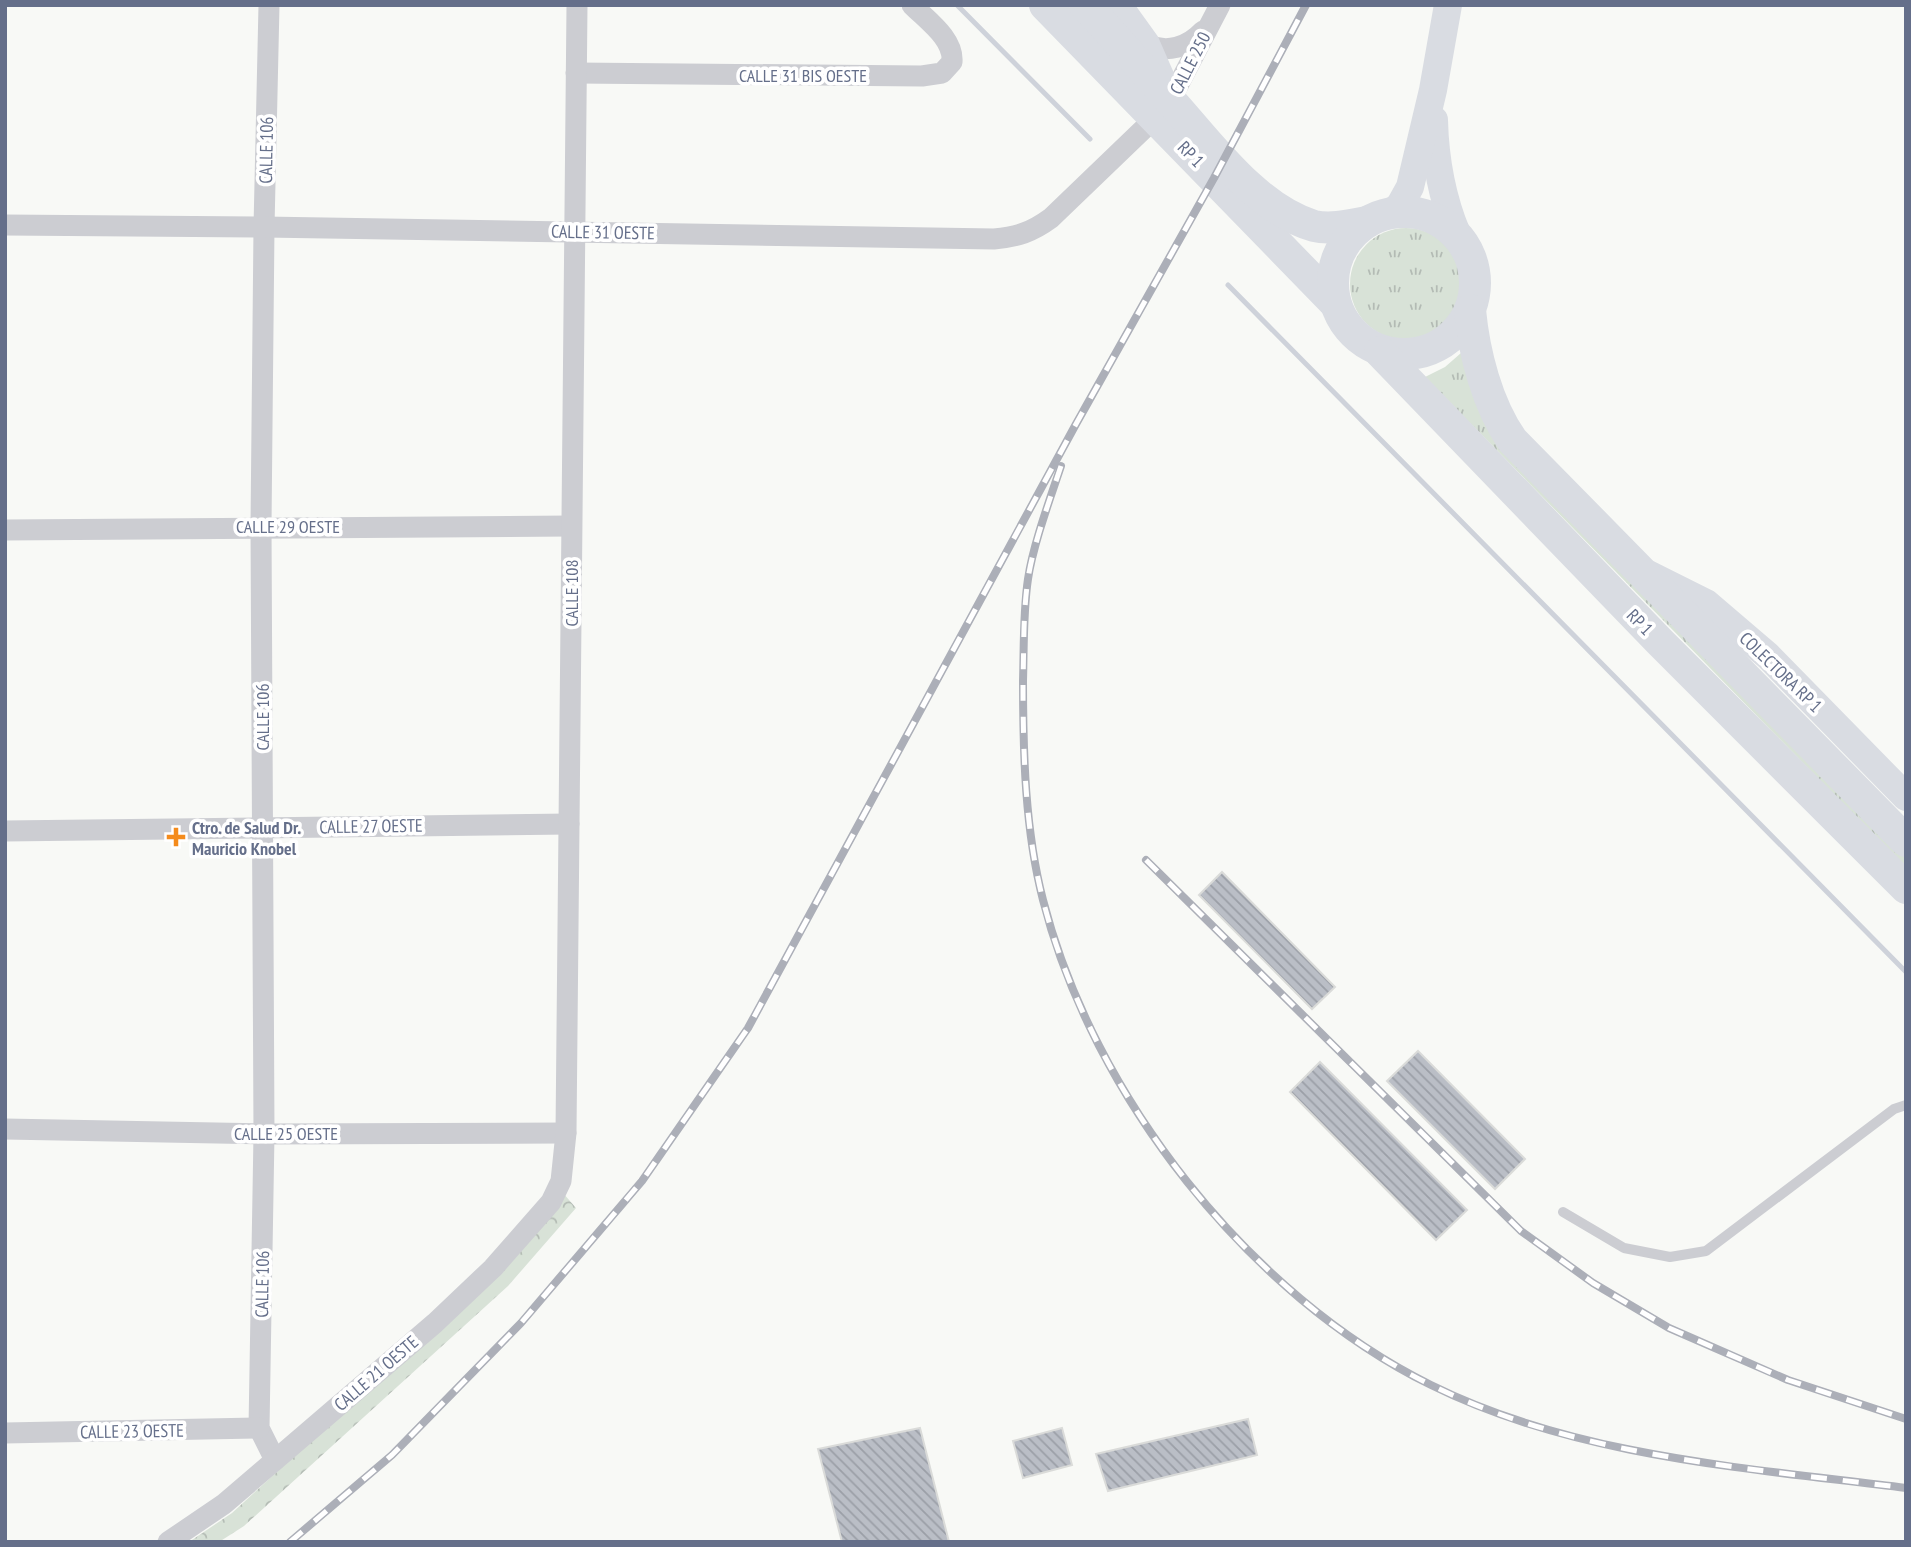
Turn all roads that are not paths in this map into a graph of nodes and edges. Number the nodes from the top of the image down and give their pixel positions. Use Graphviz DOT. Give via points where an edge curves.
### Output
graph roads {
  1 [pos="269,5"];
  2 [pos="576,5"];
  3 [pos="912,5"];
  4 [pos="1045,5"];
  5 [pos="1085,5"];
  6 [pos="1118,5"];
  7 [pos="1220,5"];
  8 [pos="1448,5"];
  9 [pos="1209,25"];
  10 [pos="1146,44"];
  11 [pos="576,73"];
  12 [pos="1433,90"];
  13 [pos="1163,109"];
  14 [pos="1380,217"];
  15 [pos="5,225"];
  16 [pos="264,227"];
  17 [pos="573,232"];
  18 [pos="1457,234"];
  19 [pos="1335,303"];
  20 [pos="1470,310"];
  21 [pos="1380,352"];
  22 [pos="261,526"];
  23 [pos="571,526"];
  24 [pos="5,530"];
  25 [pos="1639,569"];
  26 [pos="1906,797"];
  27 [pos="569,824"];
  28 [pos="263,827"];
  29 [pos="5,831"];
  30 [pos="1906,841"];
  31 [pos="1906,888"];
  32 [pos="1906,1105"];
  33 [pos="5,1129"];
  34 [pos="566,1133"];
  35 [pos="264,1134"];
  36 [pos="561,1181"];
  37 [pos="1563,1212"];
  38 [pos="259,1428"];
  39 [pos="5,1433"];
  40 [pos="275,1460"];
  41 [pos="167,1542"];
  1 -- 16 [label="street, CALLE 106"];
  2 -- 11 [label="street, CALLE 108"];
  3 -- 11 [label="street, CALLE 31 BIS OESTE" via="953,52 952,62 942,73"];
  4 -- 13 [label="main road, RP 1"];
  5 -- 13 [label="main road, RP 1"];
  6 -- 10 [label="main road"];
  7 -- 9 [label="street, CALLE 250"];
  8 -- 12 [label="main road"];
  9 -- 10 [label="street, CALLE 250" via="1193,42 1180,46 1157,49"];
  9 -- 13 [label="street, CALLE 250"];
  10 -- 13 [label="main road"];
  11 -- 17 [label="street, CALLE 108"];
  12 -- 14 [label="main road" via="1410,187 1400,205"];
  12 -- 18 [label="main road" via="1441,184"];
  13 -- 14 [label="main road, RP 1" via="1270,203 1293,217 1316,227 1339,227"];
  13 -- 17 [label="street, CALLE 31 OESTE" via="1051,218 1015,237"];
  13 -- 19 [label="main road, RP 1"];
  14 -- 18 [label="main road" via="1407,211 1426,215"];
  14 -- 19 [label="main road" via="1349,237 1337,257 1332,280"];
  15 -- 16 [label="street, CALLE 31 OESTE"];
  16 -- 17 [label="street, CALLE 31 OESTE"];
  16 -- 22 [label="street, CALLE 106"];
  17 -- 23 [label="street, CALLE 108"];
  18 -- 20 [label="main road" via="1470,254 1476,277 1476,298"];
  19 -- 21 [label="main road" via="1346,324"];
  20 -- 21 [label="main road" via="1450,339 1429,351 1406,355"];
  20 -- 25 [label="main road, RP 1" via="1488,389 1502,425"];
  21 -- 31 [label="main road, RP 1"];
  22 -- 23 [label="street, CALLE 29 OESTE"];
  22 -- 24 [label="street, CALLE 29 OESTE"];
  22 -- 28 [label="street, CALLE 106"];
  23 -- 27 [label="street, CALLE 108"];
  25 -- 26 [label="main road, COLECTORA RP 1" via="1706,603 1768,656"];
  25 -- 30 [label="main road, RP 1"];
  27 -- 28 [label="street, CALLE 27 OESTE"];
  27 -- 34 [label="street, CALLE 108"];
  28 -- 29 [label="street, CALLE 27 OESTE"];
  28 -- 35 [label="street, CALLE 106"];
  32 -- 37 [label="lane" via="1894,1109 1706,1251 1670,1257 1623,1248"];
  33 -- 35 [label="street, CALLE 25 OESTE"];
  34 -- 35 [label="street, CALLE 25 OESTE"];
  34 -- 36 [label="street, CALLE 108"];
  35 -- 38 [label="street, CALLE 106"];
  36 -- 40 [label="street, CALLE 21 OESTE" via="551,1202 493,1268"];
  38 -- 39 [label="street, CALLE 23 OESTE"];
  38 -- 40 [label="street"];
  40 -- 41 [label="street, CALLE 21 OESTE" via="224,1504"];
}
